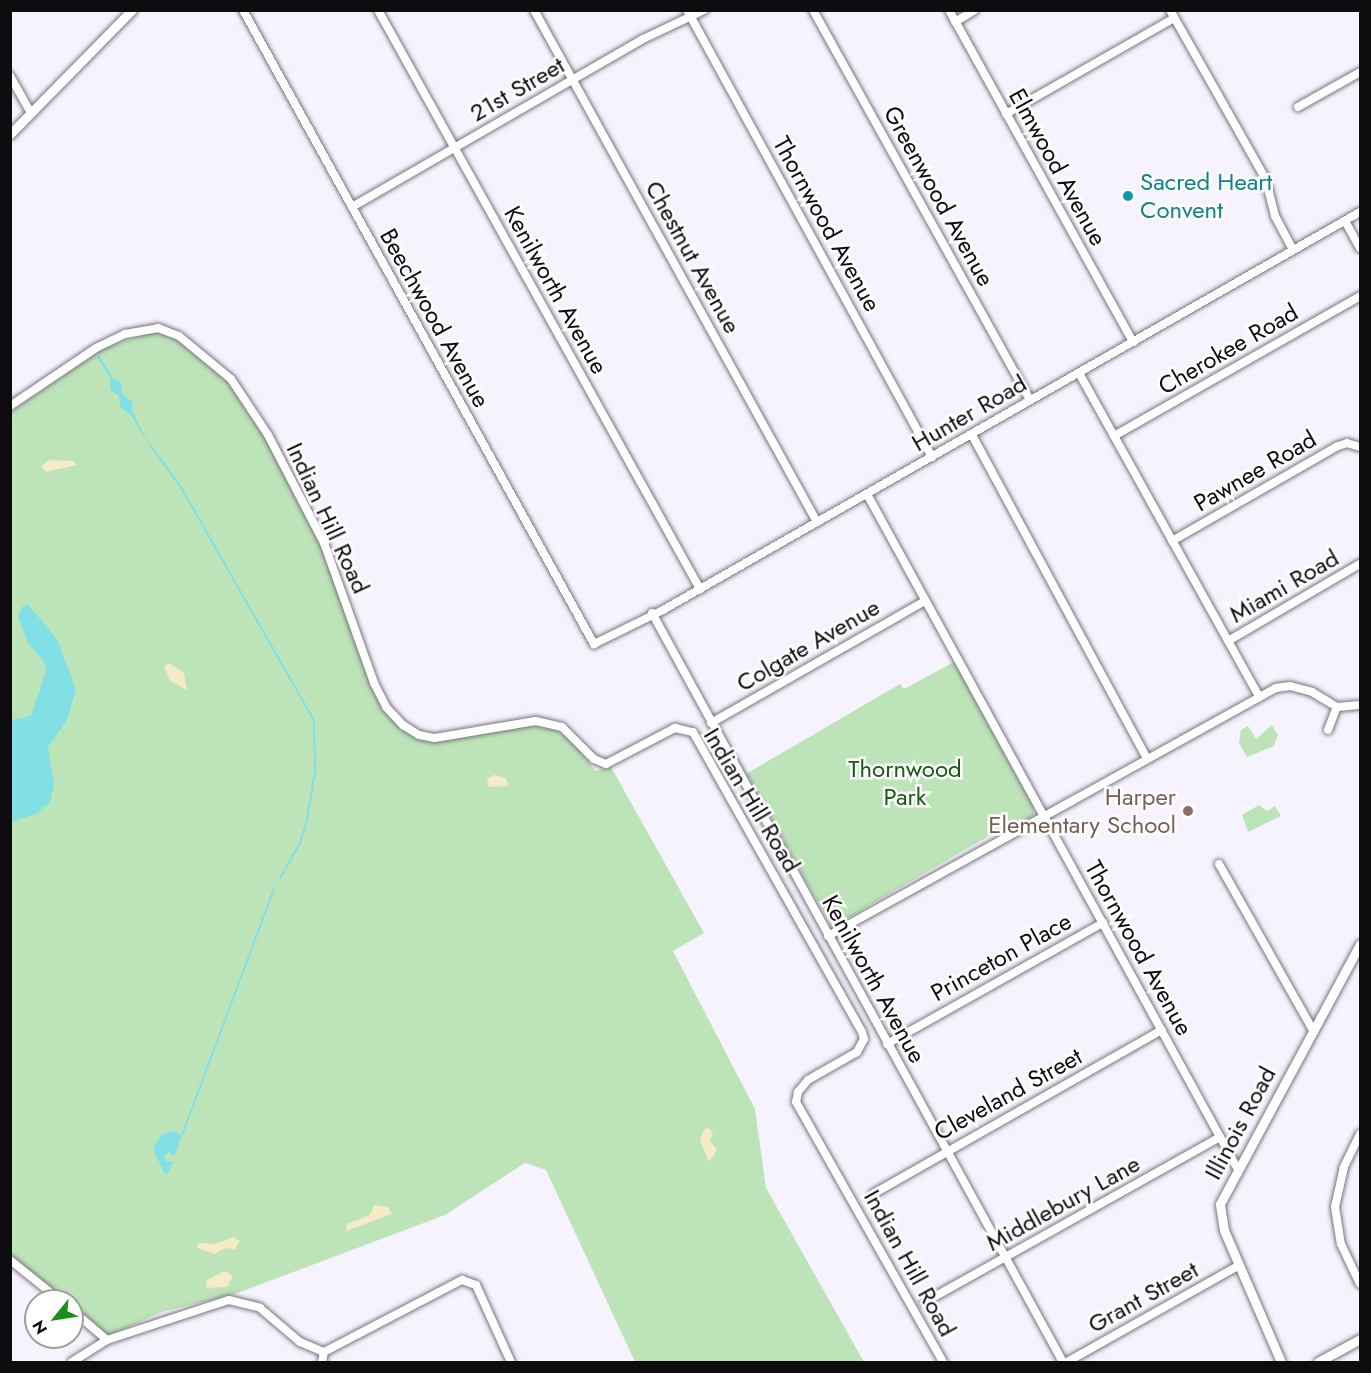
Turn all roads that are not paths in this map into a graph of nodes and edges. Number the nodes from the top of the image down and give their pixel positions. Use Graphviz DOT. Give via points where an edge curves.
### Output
graph roads {
  1 [pos="132,10"];
  2 [pos="243,10"];
  3 [pos="378,10"];
  4 [pos="534,10"];
  5 [pos="704,10"];
  6 [pos="813,10"];
  7 [pos="949,10"];
  8 [pos="975,10"];
  9 [pos="689,14"];
  10 [pos="1172,14"];
  11 [pos="955,22"];
  12 [pos="1360,72"];
  13 [pos="10,76"];
  14 [pos="573,79"];
  15 [pos="1298,107"];
  16 [pos="31,113"];
  17 [pos="1006,114"];
  18 [pos="10,134"];
  19 [pos="454,147"];
  20 [pos="352,207"];
  21 [pos="1360,212"];
  22 [pos="1345,221"];
  23 [pos="1360,248"];
  24 [pos="1293,250"];
  25 [pos="1360,296"];
  26 [pos="1133,342"];
  27 [pos="1079,373"];
  28 [pos="1030,400"];
  29 [pos="10,406"];
  30 [pos="972,435"];
  31 [pos="1114,436"];
  32 [pos="1360,447"];
  33 [pos="932,457"];
  34 [pos="867,494"];
  35 [pos="817,522"];
  36 [pos="1172,541"];
  37 [pos="1360,564"];
  38 [pos="700,589"];
  39 [pos="925,601"];
  40 [pos="652,613"];
  41 [pos="1228,642"];
  42 [pos="594,644"];
  43 [pos="1258,697"];
  44 [pos="1360,705"];
  45 [pos="1337,707"];
  46 [pos="711,723"];
  47 [pos="1328,730"];
  48 [pos="1146,757"];
  49 [pos="1043,816"];
  50 [pos="1219,864"];
  51 [pos="1103,923"];
  52 [pos="828,936"];
  53 [pos="1360,944"];
  54 [pos="1162,1030"];
  55 [pos="1313,1030"];
  56 [pos="887,1044"];
  57 [pos="1360,1134"];
  58 [pos="1220,1137"];
  59 [pos="946,1151"];
  60 [pos="1237,1168"];
  61 [pos="873,1194"];
  62 [pos="1005,1257"];
  63 [pos="10,1260"];
  64 [pos="1238,1266"];
  65 [pos="1360,1284"];
  66 [pos="46,1289"];
  67 [pos="924,1302"];
  68 [pos="84,1320"];
  69 [pos="107,1340"];
  70 [pos="1360,1340"];
  71 [pos="324,1352"];
  72 [pos="72,1362"];
  73 [pos="322,1362"];
  74 [pos="511,1362"];
  75 [pos="943,1362"];
  76 [pos="1065,1362"];
  77 [pos="1281,1362"];
  78 [pos="1318,1362"];
  1 -- 16 [label="street"];
  2 -- 20 [label="street, Beechwood Avenue"];
  3 -- 19 [label="street, Kenilworth Avenue"];
  4 -- 14 [label="street, Chestnut Avenue"];
  5 -- 9 [label="street, 21st Street"];
  6 -- 28 [label="street, Greenwood Avenue"];
  7 -- 11 [label="street, Elmwood Avenue"];
  8 -- 11 [label="street"];
  9 -- 14 [label="street, 21st Street"];
  9 -- 33 [label="street, Thornwood Avenue"];
  10 -- 17 [label="street"];
  10 -- 24 [label="street" via="1266,180 1275,216"];
  11 -- 17 [label="street, Elmwood Avenue"];
  12 -- 15 [label="street"];
  13 -- 16 [label="street"];
  14 -- 19 [label="street, 21st Street"];
  14 -- 35 [label="street, Chestnut Avenue"];
  16 -- 18 [label="street"];
  17 -- 26 [label="street, Elmwood Avenue"];
  19 -- 20 [label="street, 21st Street"];
  19 -- 38 [label="street, Kenilworth Avenue"];
  20 -- 42 [label="street, Beechwood Avenue"];
  21 -- 22 [label="street, Hunter Road"];
  22 -- 23 [label="street"];
  22 -- 24 [label="street, Hunter Road"];
  24 -- 26 [label="street, Hunter Road"];
  25 -- 31 [label="street, Cherokee Road"];
  26 -- 27 [label="street, Hunter Road"];
  27 -- 28 [label="street, Hunter Road"];
  27 -- 31 [label="street"];
  28 -- 30 [label="street, Hunter Road"];
  29 -- 75 [label="street, Indian Hill Road" via="118,337 158,328 179,336 231,379 268,435 324,543 380,695 403,725 419,735 435,738 524,722 553,724 569,732 594,759 606,764 675,728 693,732 862,1032 864,1039 857,1052 808,1080 796,1102"];
  30 -- 33 [label="street, Hunter Road"];
  30 -- 48 [label="street"];
  31 -- 36 [label="street"];
  32 -- 36 [label="street, Pawnee Road" via="1347,443 1338,446"];
  33 -- 34 [label="street, Hunter Road"];
  34 -- 35 [label="street, Hunter Road"];
  34 -- 39 [label="street, Thornwood Avenue"];
  35 -- 38 [label="street, Hunter Road"];
  36 -- 41 [label="street"];
  37 -- 41 [label="street, Miami Road"];
  38 -- 40 [label="street, Hunter Road"];
  39 -- 46 [label="street, Colgate Avenue"];
  39 -- 49 [label="street, Thornwood Avenue"];
  40 -- 42 [label="street, Hunter Road"];
  40 -- 46 [label="street, Kenilworth Avenue"];
  41 -- 43 [label="street"];
  43 -- 45 [label="street" via="1290,686 1323,697"];
  43 -- 48 [label="street"];
  44 -- 45 [label="street"];
  45 -- 47 [label="street"];
  46 -- 52 [label="street, Kenilworth Avenue"];
  48 -- 49 [label="street"];
  49 -- 51 [label="street, Thornwood Avenue"];
  49 -- 52 [label="street"];
  50 -- 55 [label="street"];
  51 -- 54 [label="street, Thornwood Avenue"];
  51 -- 56 [label="street, Princeton Place"];
  52 -- 56 [label="street, Kenilworth Avenue"];
  53 -- 55 [label="street, Illinois Road"];
  54 -- 58 [label="street, Thornwood Avenue"];
  54 -- 59 [label="street, Cleveland Street"];
  55 -- 60 [label="street, Illinois Road"];
  56 -- 59 [label="street, Kenilworth Avenue"];
  57 -- 65 [label="street" via="1344,1167 1335,1208 1341,1244"];
  58 -- 60 [label="street, Thornwood Avenue"];
  58 -- 62 [label="street, Middlebury Lane"];
  59 -- 61 [label="street, Cleveland Street"];
  59 -- 62 [label="street, Kenilworth Avenue"];
  60 -- 64 [label="street, Illinois Road" via="1220,1204 1224,1230"];
  62 -- 67 [label="street, Middlebury Lane"];
  62 -- 76 [label="street, Kenilworth Avenue"];
  63 -- 66 [label="street"];
  64 -- 76 [label="street, Grant Street"];
  64 -- 77 [label="street, Illinois Road"];
  68 -- 69 [label="street"];
  69 -- 71 [label="street" via="186,1311 239,1300 260,1308 300,1342"];
  69 -- 72 [label="street"];
  70 -- 78 [label="street"];
  71 -- 73 [label="street"];
  71 -- 74 [label="street" via="455,1282 468,1280 479,1291"];
}
